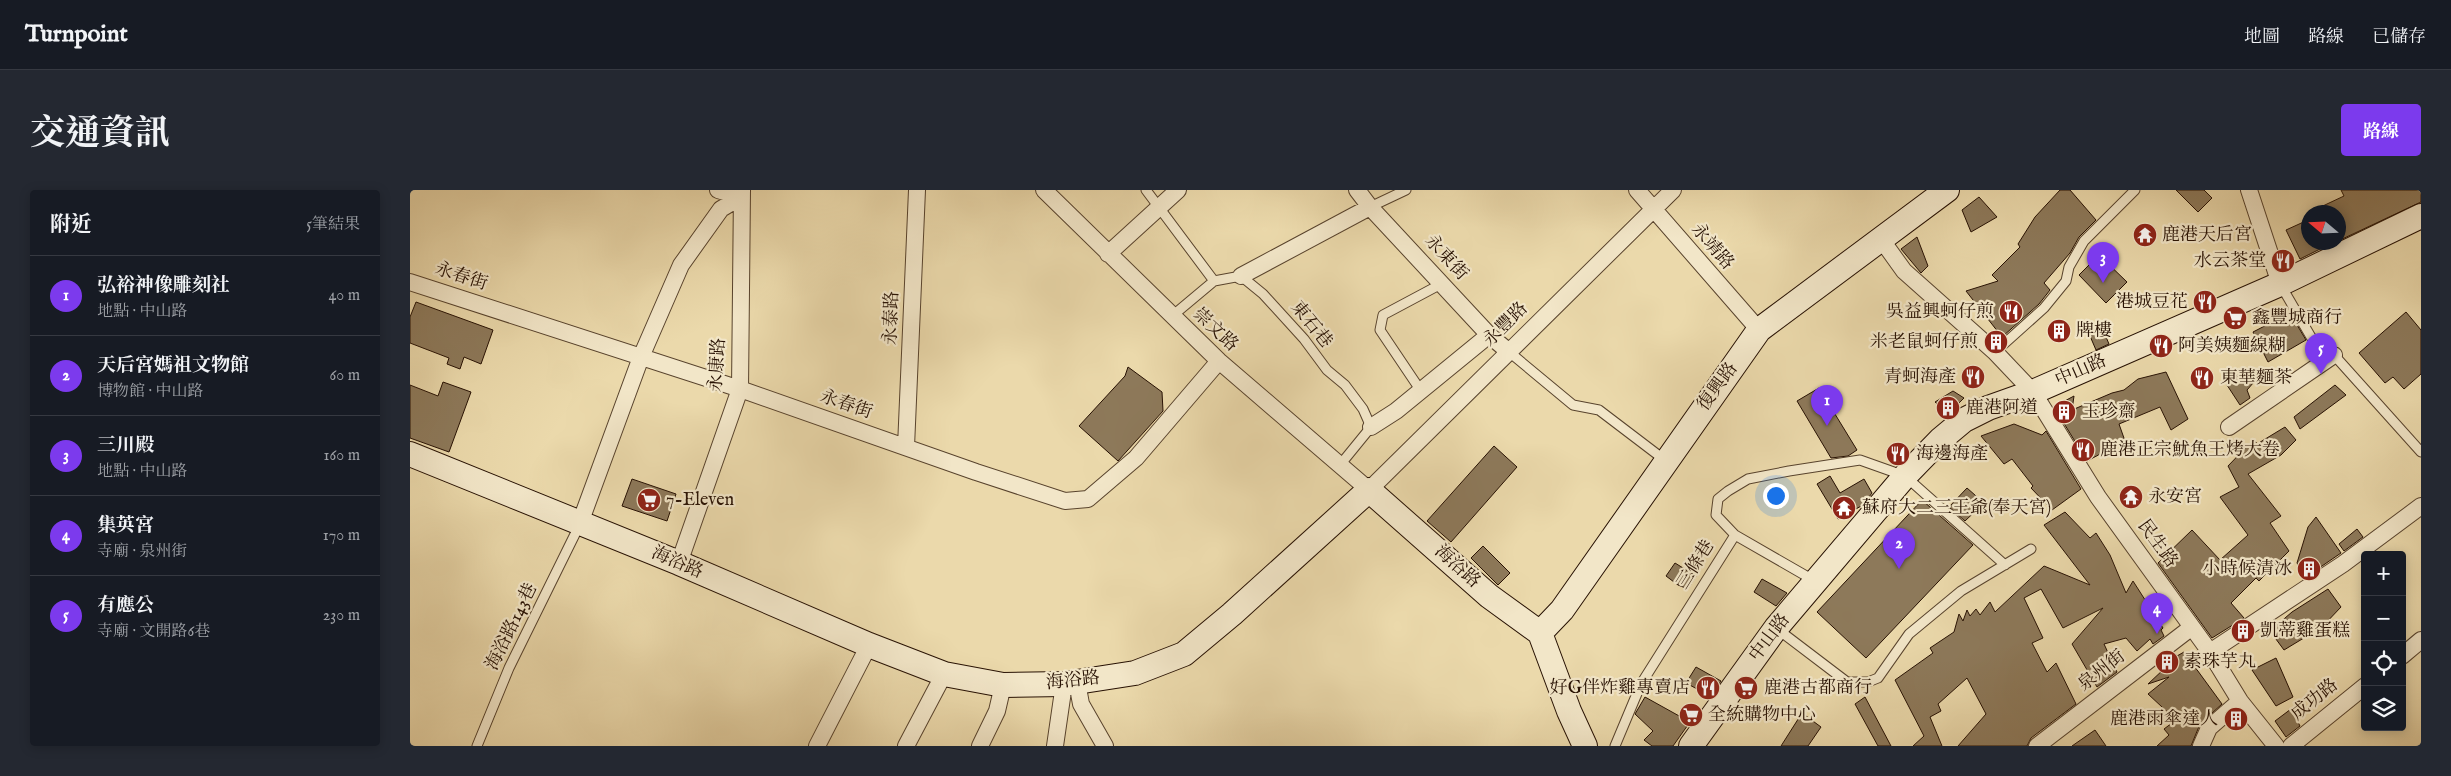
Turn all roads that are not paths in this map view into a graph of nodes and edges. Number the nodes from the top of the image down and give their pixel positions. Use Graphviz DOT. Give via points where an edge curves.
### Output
graph roads {
  1 [pos="718,190"];
  2 [pos="917,190"];
  3 [pos="1044,190"];
  4 [pos="1146,190"];
  5 [pos="1178,190"];
  6 [pos="1357,190"];
  7 [pos="1406,190"];
  8 [pos="1637,190"];
  9 [pos="1673,190"];
  10 [pos="1947,190"];
  11 [pos="2135,190"];
  12 [pos="2249,190"];
  13 [pos="741,194"];
  14 [pos="1370,207"];
  15 [pos="1159,208"];
  16 [pos="1653,210"];
  17 [pos="2421,216"];
  18 [pos="1881,239"];
  19 [pos="1108,254"];
  20 [pos="1241,276"];
  21 [pos="1214,281"];
  22 [pos="410,282"];
  23 [pos="1443,283"];
  24 [pos="2280,284"];
  25 [pos="1171,317"];
  26 [pos="1759,330"];
  27 [pos="1489,335"];
  28 [pos="1508,351"];
  29 [pos="1995,352"];
  30 [pos="2334,355"];
  31 [pos="641,357"];
  32 [pos="1219,362"];
  33 [pos="740,389"];
  34 [pos="1422,391"];
  35 [pos="2033,392"];
  36 [pos="1372,426"];
  37 [pos="2230,427"];
  38 [pos="906,447"];
  39 [pos="2421,452"];
  40 [pos="410,454"];
  41 [pos="1667,461"];
  42 [pos="1340,465"];
  43 [pos="1905,476"];
  44 [pos="1369,490"];
  45 [pos="2421,506"];
  46 [pos="580,523"];
  47 [pos="1735,534"];
  48 [pos="2031,548"];
  49 [pos="679,563"];
  50 [pos="2005,565"];
  51 [pos="1815,581"];
  52 [pos="2192,627"];
  53 [pos="1776,628"];
  54 [pos="1540,633"];
  55 [pos="2421,640"];
  56 [pos="868,645"];
  57 [pos="2210,652"];
  58 [pos="2406,653"];
  59 [pos="944,674"];
  60 [pos="1070,683"];
  61 [pos="1003,685"];
  62 [pos="2361,689"];
  63 [pos="2240,701"];
  64 [pos="477,746"];
  65 [pos="817,746"];
  66 [pos="906,746"];
  67 [pos="980,746"];
  68 [pos="1055,746"];
  69 [pos="1105,746"];
  70 [pos="1585,746"];
  71 [pos="1615,746"];
  72 [pos="1691,746"];
  73 [pos="2037,746"];
  74 [pos="2201,746"];
  75 [pos="2276,746"];
  76 [pos="2291,746"];
  1 -- 13 [label="street"];
  2 -- 38 [label="street, 永泰路"];
  3 -- 19 [label="street, 崇文路"];
  4 -- 15 [label="lane"];
  5 -- 15 [label="street"];
  6 -- 14 [label="street, 永東街"];
  7 -- 14 [label="lane"];
  8 -- 16 [label="street, 永靖路"];
  9 -- 16 [label="street, 永豐路"];
  10 -- 18 [label="street, 復興路"];
  11 -- 29 [label="lane" via="2084,241 2069,267 2066,281 2047,304"];
  12 -- 24 [label="street"];
  13 -- 31 [label="street" via="721,210 681,265"];
  13 -- 33 [label="street, 永康路"];
  14 -- 20 [label="street"];
  14 -- 23 [label="street, 永東街"];
  15 -- 19 [label="street"];
  15 -- 21 [label="lane"];
  16 -- 26 [label="street, 永靖路"];
  16 -- 28 [label="street, 永豐路"];
  17 -- 24 [label="street, 中山路"];
  18 -- 26 [label="street, 復興路"];
  18 -- 29 [label="street, 民生路" via="1904,271"];
  19 -- 25 [label="street, 崇文路"];
  20 -- 21 [label="lane"];
  20 -- 36 [label="lane, 東石巷" via="1263,294 1327,370 1345,385"];
  21 -- 25 [label="lane"];
  22 -- 31 [label="street, 永春街"];
  23 -- 27 [label="street, 永東街"];
  23 -- 34 [label="lane" via="1383,315 1380,330"];
  24 -- 30 [label="lane" via="2311,337"];
  24 -- 35 [label="street, 中山路"];
  25 -- 32 [label="street, 崇文路"];
  26 -- 41 [label="street, 復興路"];
  27 -- 28 [label="street, 永東街"];
  27 -- 34 [label="street"];
  28 -- 41 [label="lane" via="1573,405 1599,410"];
  28 -- 44 [label="street, 永豐路"];
  29 -- 35 [label="street, 民生路"];
  30 -- 37 [label="street"];
  30 -- 39 [label="lane"];
  31 -- 33 [label="street, 永春街"];
  31 -- 46 [label="street"];
  32 -- 38 [label="street, 永春街" via="1136,458 1088,499 1065,501"];
  32 -- 42 [label="street, 崇文路"];
  33 -- 38 [label="street, 永春街"];
  33 -- 49 [label="street, 永康路"];
  34 -- 36 [label="street"];
  35 -- 43 [label="street, 中山路" via="1964,420"];
  35 -- 52 [label="street, 民生路" via="2098,497"];
  36 -- 42 [label="lane"];
  40 -- 46 [label="street, 海浴路"];
  41 -- 54 [label="street, 復興路" via="1562,610"];
  42 -- 44 [label="street, 崇文路"];
  43 -- 47 [label="lane, 三條巷" via="1860,460 1748,479 1718,500 1716,515"];
  43 -- 50 [label="lane"];
  43 -- 51 [label="street, 中山路"];
  44 -- 54 [label="street, 海浴路" via="1489,596"];
  44 -- 60 [label="street, 海浴路" via="1184,654 1134,673"];
  45 -- 57 [label="street" via="2344,564"];
  46 -- 49 [label="street, 海浴路"];
  46 -- 64 [label="lane, 海浴路143巷" via="509,668"];
  47 -- 51 [label="lane"];
  47 -- 71 [label="lane, 三條巷" via="1641,684"];
  48 -- 50 [label="lane"];
  49 -- 56 [label="street, 海浴路"];
  50 -- 53 [label="lane" via="1961,591 1909,634 1878,678 1868,682 1847,682"];
  51 -- 53 [label="street, 中山路"];
  52 -- 57 [label="street, 民生路"];
  52 -- 73 [label="street, 泉州街"];
  53 -- 72 [label="street, 中山路"];
  54 -- 70 [label="street" via="1568,711"];
  55 -- 58 [label="street"];
  56 -- 59 [label="street, 海浴路"];
  56 -- 65 [label="street"];
  57 -- 63 [label="street, 民生路"];
  59 -- 61 [label="street, 海浴路"];
  59 -- 66 [label="street"];
  60 -- 61 [label="street, 海浴路"];
  60 -- 68 [label="street"];
  60 -- 69 [label="street"];
  61 -- 67 [label="street" via="997,711"];
  62 -- 76 [label="street, 成功路"];
  63 -- 74 [label="street" via="2209,728"];
  63 -- 75 [label="street, 民生路"];
}
